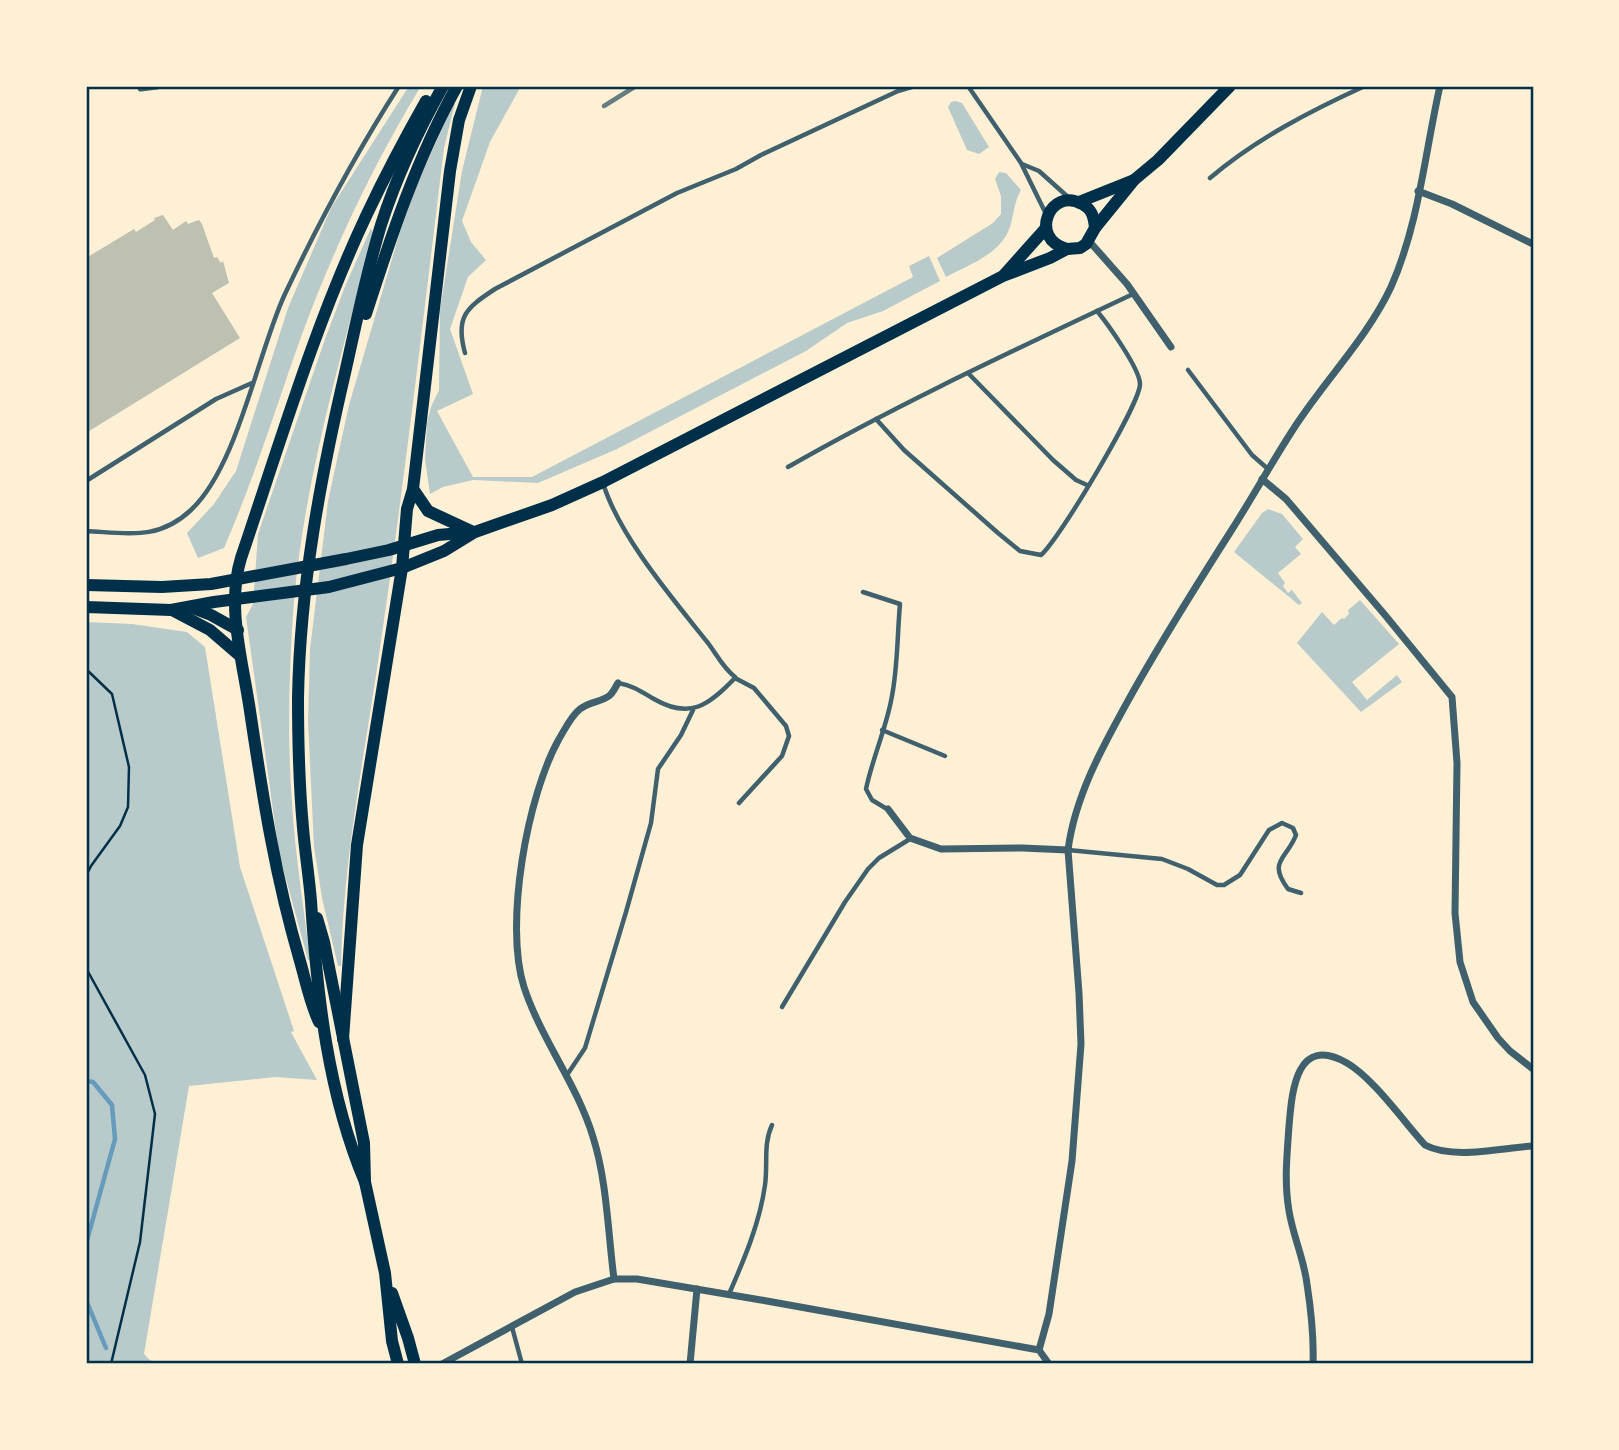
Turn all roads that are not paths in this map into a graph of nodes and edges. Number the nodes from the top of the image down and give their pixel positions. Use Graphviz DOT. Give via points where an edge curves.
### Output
graph roads {
  1 [pos="157,86"];
  2 [pos="399,86"];
  3 [pos="436,86"];
  4 [pos="443,86"];
  5 [pos="457,86"];
  6 [pos="471,86"];
  7 [pos="915,86"];
  8 [pos="968,86"];
  9 [pos="1230,86"];
  10 [pos="1365,86"];
  11 [pos="1440,86"];
  12 [pos="141,88"];
  13 [pos="1021,163"];
  14 [pos="1210,178"];
  15 [pos="1134,180"];
  16 [pos="1418,191"];
  17 [pos="1076,201"];
  18 [pos="1046,223"];
  19 [pos="1095,228"];
  20 [pos="1089,241"];
  21 [pos="1533,244"];
  22 [pos="1067,249"];
  23 [pos="1003,276"];
  24 [pos="1134,294"];
  25 [pos="1097,311"];
  26 [pos="1171,347"];
  27 [pos="465,353"];
  28 [pos="1188,370"];
  29 [pos="968,373"];
  30 [pos="253,382"];
  31 [pos="338,405"];
  32 [pos="876,419"];
  33 [pos="788,467"];
  34 [pos="1268,469"];
  35 [pos="1262,479"];
  36 [pos="86,481"];
  37 [pos="603,482"];
  38 [pos="1087,485"];
  39 [pos="413,489"];
  40 [pos="86,531"];
  41 [pos="475,532"];
  42 [pos="405,544"];
  43 [pos="402,568"];
  44 [pos="236,580"];
  45 [pos="86,585"];
  46 [pos="863,592"];
  47 [pos="235,600"];
  48 [pos="86,607"];
  49 [pos="189,607"];
  50 [pos="171,610"];
  51 [pos="238,630"];
  52 [pos="239,655"];
  53 [pos="735,677"];
  54 [pos="618,682"];
  55 [pos="693,710"];
  56 [pos="882,730"];
  57 [pos="945,756"];
  58 [pos="738,803"];
  59 [pos="888,809"];
  60 [pos="911,838"];
  61 [pos="1068,850"];
  62 [pos="1301,893"];
  63 [pos="310,898"];
  64 [pos="782,1007"];
  65 [pos="324,1034"];
  66 [pos="343,1039"];
  67 [pos="1533,1069"];
  68 [pos="567,1075"];
  69 [pos="772,1125"];
  70 [pos="1533,1146"];
  71 [pos="365,1182"];
  72 [pos="385,1273"];
  73 [pos="614,1279"];
  74 [pos="697,1289"];
  75 [pos="729,1294"];
  76 [pos="512,1326"];
  77 [pos="1039,1350"];
  78 [pos="398,1364"];
  79 [pos="415,1364"];
  80 [pos="442,1364"];
  81 [pos="522,1364"];
  82 [pos="690,1364"];
  83 [pos="1049,1364"];
  84 [pos="1313,1364"];
  1 -- 12 [label="street"];
  2 -- 30 [label="lane" via="310,244 274,321"];
  3 -- 44 [label="main road" via="341,274"];
  4 -- 31 [label="main road" via="382,223"];
  5 -- 31 [label="main road" via="408,190"];
  6 -- 39 [label="main road" via="450,171"];
  7 -- 27 [label="lane" via="677,193 495,289 462,319"];
  8 -- 13 [label="lane"];
  9 -- 15 [label="main road"];
  10 -- 14 [label="lane" via="1280,128"];
  11 -- 16 [label="street"];
  13 -- 17 [label="lane" via="1039,171"];
  13 -- 18 [label="lane"];
  15 -- 17 [label="main road"];
  15 -- 19 [label="main road"];
  16 -- 21 [label="street"];
  16 -- 34 [label="street" via="1387,294"];
  17 -- 18 [label="main road" via="1055,206"];
  17 -- 19 [label="main road" via="1090,209"];
  18 -- 22 [label="main road" via="1051,240"];
  18 -- 23 [label="main road"];
  19 -- 20 [label="main road"];
  20 -- 22 [label="main road" via="1080,248"];
  20 -- 24 [label="street"];
  22 -- 23 [label="main road"];
  23 -- 37 [label="main road"];
  24 -- 25 [label="lane"];
  24 -- 26 [label="street"];
  25 -- 29 [label="lane"];
  25 -- 38 [label="lane" via="1140,380 1136,403"];
  28 -- 34 [label="lane" via="1252,455"];
  29 -- 32 [label="lane"];
  29 -- 38 [label="lane" via="1053,460"];
  30 -- 36 [label="lane" via="216,399"];
  30 -- 40 [label="lane" via="213,481 192,509 166,528 147,533"];
  31 -- 63 [label="main road" via="313,533 300,661 300,791"];
  32 -- 33 [label="lane"];
  32 -- 38 [label="lane" via="922,467 1028,554 1045,551"];
  34 -- 35 [label="street"];
  35 -- 61 [label="street" via="1114,726 1085,786"];
  35 -- 67 [label="street" via="1286,499 1452,697 1457,763 1455,913 1460,962 1474,1002 1498,1038"];
  37 -- 41 [label="main road"];
  37 -- 53 [label="lane" via="637,548"];
  39 -- 41 [label="main road" via="428,512"];
  39 -- 42 [label="main road"];
  41 -- 42 [label="main road"];
  41 -- 43 [label="main road"];
  42 -- 43 [label="main road"];
  42 -- 44 [label="main road"];
  43 -- 47 [label="main road" via="329,587"];
  43 -- 66 [label="main road" via="357,845"];
  44 -- 45 [label="main road" via="189,586"];
  44 -- 47 [label="main road"];
  46 -- 56 [label="lane" via="900,604 891,704"];
  47 -- 49 [label="main road"];
  47 -- 51 [label="main road"];
  48 -- 50 [label="main road"];
  49 -- 50 [label="main road"];
  49 -- 51 [label="main road"];
  50 -- 52 [label="main road" via="210,629"];
  51 -- 52 [label="main road"];
  52 -- 65 [label="main road" via="274,864"];
  53 -- 55 [label="lane"];
  53 -- 58 [label="lane" via="754,688 789,736 782,755"];
  54 -- 55 [label="lane" via="670,707"];
  54 -- 68 [label="street" via="609,695 581,708 559,739 540,784 523,858 518,949 524,986"];
  55 -- 68 [label="lane" via="658,769 651,823 622,924 585,1048"];
  56 -- 57 [label="lane"];
  56 -- 59 [label="lane" via="866,789 872,800"];
  59 -- 60 [label="street"];
  60 -- 61 [label="street" via="941,849"];
  60 -- 64 [label="lane" via="868,869"];
  61 -- 62 [label="lane" via="1162,859 1224,885 1240,875 1269,830 1282,823 1296,835 1277,869 1288,889"];
  61 -- 77 [label="street" via="1081,1044 1072,1161 1047,1327"];
  63 -- 65 [label="main road"];
  63 -- 66 [label="main road" via="324,942"];
  65 -- 71 [label="main road" via="351,1149"];
  66 -- 71 [label="main road" via="364,1143"];
  68 -- 73 [label="street" via="593,1138"];
  69 -- 75 [label="lane" via="766,1142 762,1201"];
  70 -- 84 [label="street" via="1436,1151 1424,1145 1350,1065 1333,1056 1308,1060 1298,1072 1290,1101 1286,1184 1307,1282"];
  71 -- 72 [label="main road"];
  72 -- 78 [label="main road"];
  72 -- 79 [label="main road"];
  73 -- 74 [label="street"];
  73 -- 76 [label="street" via="576,1292"];
  74 -- 75 [label="street"];
  74 -- 82 [label="street"];
  75 -- 77 [label="street"];
  76 -- 80 [label="street"];
  76 -- 81 [label="lane"];
  77 -- 83 [label="street"];
}
